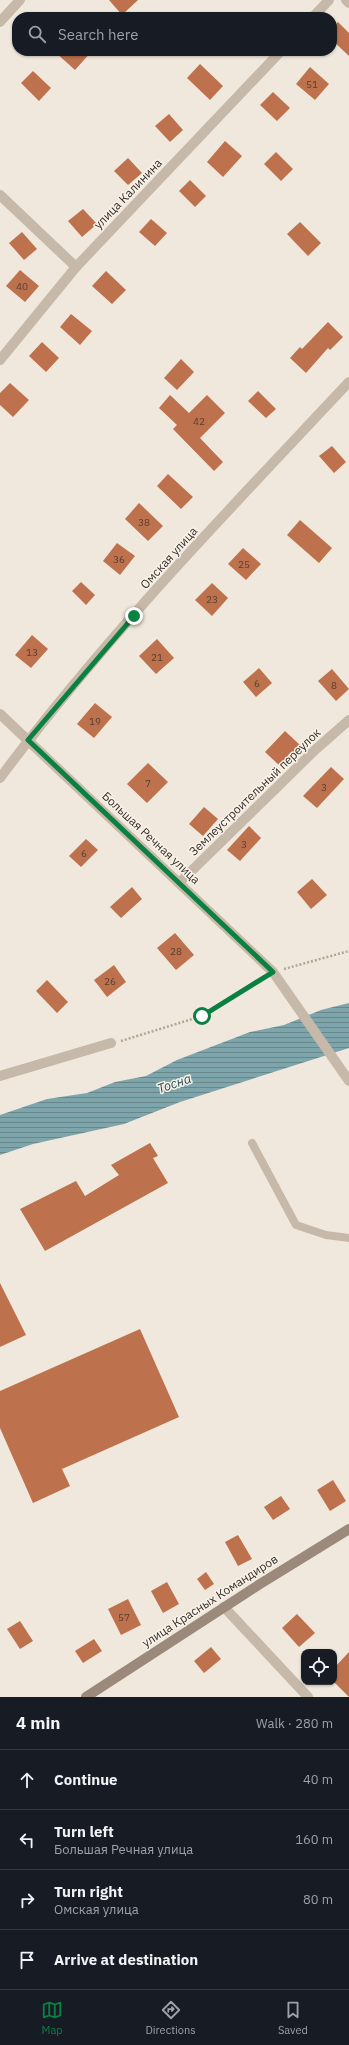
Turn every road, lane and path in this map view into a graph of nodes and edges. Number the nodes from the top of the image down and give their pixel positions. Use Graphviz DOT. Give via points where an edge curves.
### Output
graph roads {
  1 [pos="20,0"];
  2 [pos="329,0"];
  3 [pos="346,0"];
  4 [pos="349,3"];
  5 [pos="318,12"];
  6 [pos="0,22"];
  7 [pos="276,56"];
  8 [pos="0,195"];
  9 [pos="76,267"];
  10 [pos="0,360"];
  11 [pos="349,382"];
  12 [pos="0,714"];
  13 [pos="349,720"];
  14 [pos="28,740"];
  15 [pos="0,778"];
  16 [pos="179,883"];
  17 [pos="349,951"];
  18 [pos="273,972"];
  19 [pos="111,1043"];
  20 [pos="0,1076"];
  21 [pos="349,1081"];
  22 [pos="252,1143"];
  23 [pos="349,1238"];
  24 [pos="349,1529"];
  25 [pos="224,1607"];
  26 [pos="86,1697"];
  27 [pos="308,1697"];
  1 -- 6 [label="street"];
  2 -- 5 [label="street"];
  3 -- 4 [label="street"];
  7 -- 9 [label="street, улица Калинина"];
  8 -- 9 [label="street"];
  9 -- 10 [label="street, улица Калинина"];
  11 -- 14 [label="street, Омская улица" via="134,616"];
  12 -- 14 [label="street, Большая Речная улица"];
  13 -- 16 [label="street, Землеустроительный переулок"];
  14 -- 15 [label="street, Омская улица"];
  14 -- 16 [label="street, Большая Речная улица"];
  16 -- 18 [label="street, Большая Речная улица"];
  17 -- 18 [label="path"];
  18 -- 19 [label="path" via="202,1016"];
  18 -- 21 [label="street, Большая Речная улица"];
  19 -- 20 [label="street"];
  22 -- 23 [label="lane" via="296,1225 326,1235"];
  24 -- 25 [label="street, улица Красных Командиров"];
  25 -- 26 [label="street, улица Красных Командиров"];
  25 -- 27 [label="street"];
}
